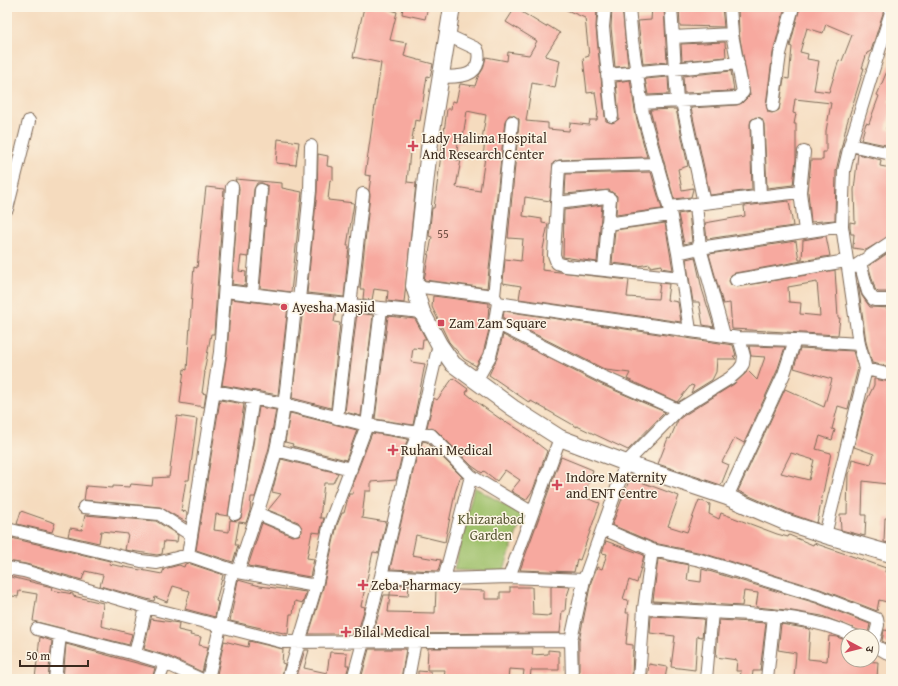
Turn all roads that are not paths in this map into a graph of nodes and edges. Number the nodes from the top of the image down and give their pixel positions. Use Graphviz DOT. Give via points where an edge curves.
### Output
graph roads {
  1 [pos="452,7"];
  2 [pos="605,7"];
  3 [pos="629,7"];
  4 [pos="671,7"];
  5 [pos="730,7"];
  6 [pos="793,7"];
  7 [pos="891,12"];
  8 [pos="732,34"];
  9 [pos="447,35"];
  10 [pos="673,37"];
  11 [pos="738,63"];
  12 [pos="675,70"];
  13 [pos="637,71"];
  14 [pos="607,75"];
  15 [pos="441,77"];
  16 [pos="679,101"];
  17 [pos="641,103"];
  18 [pos="773,106"];
  19 [pos="612,116"];
  20 [pos="29,121"];
  21 [pos="512,122"];
  22 [pos="758,124"];
  23 [pos="850,145"];
  24 [pos="311,146"];
  25 [pos="804,152"];
  26 [pos="891,154"];
  27 [pos="656,164"];
  28 [pos="232,187"];
  29 [pos="261,190"];
  30 [pos="800,192"];
  31 [pos="363,194"];
  32 [pos="760,196"];
  33 [pos="557,203"];
  34 [pos="700,204"];
  35 [pos="7,209"];
  36 [pos="670,211"];
  37 [pos="607,224"];
  38 [pos="842,226"];
  39 [pos="805,231"];
  40 [pos="891,242"];
  41 [pos="700,248"];
  42 [pos="678,253"];
  43 [pos="860,263"];
  44 [pos="847,266"];
  45 [pos="604,269"];
  46 [pos="682,278"];
  47 [pos="736,280"];
  48 [pos="414,286"];
  49 [pos="225,291"];
  50 [pos="252,294"];
  51 [pos="297,300"];
  52 [pos="496,300"];
  53 [pos="891,300"];
  54 [pos="351,306"];
  55 [pos="381,309"];
  56 [pos="422,312"];
  57 [pos="498,324"];
  58 [pos="690,330"];
  59 [pos="724,335"];
  60 [pos="739,338"];
  61 [pos="796,340"];
  62 [pos="439,344"];
  63 [pos="859,344"];
  64 [pos="866,369"];
  65 [pos="891,375"];
  66 [pos="476,382"];
  67 [pos="214,391"];
  68 [pos="253,398"];
  69 [pos="284,404"];
  70 [pos="678,410"];
  71 [pos="337,418"];
  72 [pos="367,425"];
  73 [pos="418,434"];
  74 [pos="560,438"];
  75 [pos="276,450"];
  76 [pos="626,463"];
  77 [pos="351,469"];
  78 [pos="471,476"];
  79 [pos="727,497"];
  80 [pos="84,507"];
  81 [pos="531,512"];
  82 [pos="235,514"];
  83 [pos="259,514"];
  84 [pos="7,528"];
  85 [pos="295,529"];
  86 [pos="603,529"];
  87 [pos="191,535"];
  88 [pos="825,535"];
  89 [pos="652,550"];
  90 [pos="188,554"];
  91 [pos="891,554"];
  92 [pos="7,568"];
  93 [pos="235,571"];
  94 [pos="381,576"];
  95 [pos="508,577"];
  96 [pos="444,579"];
  97 [pos="584,580"];
  98 [pos="316,586"];
  99 [pos="146,607"];
  100 [pos="644,608"];
  101 [pos="712,612"];
  102 [pos="774,616"];
  103 [pos="219,627"];
  104 [pos="877,628"];
  105 [pos="37,629"];
  106 [pos="840,629"];
  107 [pos="60,635"];
  108 [pos="571,640"];
  109 [pos="415,641"];
  110 [pos="362,642"];
  111 [pos="299,643"];
  112 [pos="880,649"];
  113 [pos="135,654"];
  114 [pos="891,655"];
  115 [pos="164,663"];
  116 [pos="56,679"];
  117 [pos="159,679"];
  118 [pos="200,679"];
  119 [pos="208,679"];
  120 [pos="288,679"];
  121 [pos="353,679"];
  122 [pos="408,679"];
  123 [pos="572,679"];
  124 [pos="639,679"];
  125 [pos="706,679"];
  126 [pos="767,679"];
  1 -- 9 [label="main road"];
  2 -- 14 [label="street" via="603,27"];
  3 -- 13 [label="street"];
  4 -- 10 [label="street"];
  5 -- 8 [label="street"];
  6 -- 18 [label="street" via="780,54"];
  7 -- 23 [label="street"];
  8 -- 10 [label="street"];
  8 -- 11 [label="street"];
  9 -- 15 [label="main road"];
  9 -- 15 [label="street" via="477,49 479,59 473,72"];
  10 -- 12 [label="street"];
  11 -- 12 [label="street"];
  11 -- 16 [label="street" via="744,89 737,98"];
  12 -- 13 [label="street"];
  12 -- 16 [label="street"];
  13 -- 14 [label="street"];
  13 -- 17 [label="street"];
  14 -- 19 [label="street"];
  15 -- 48 [label="main road" via="429,149"];
  16 -- 17 [label="street"];
  16 -- 34 [label="street"];
  17 -- 27 [label="street"];
  20 -- 35 [label="street"];
  21 -- 52 [label="street"];
  22 -- 32 [label="street"];
  23 -- 26 [label="street"];
  23 -- 38 [label="street" via="844,171"];
  24 -- 51 [label="street" via="310,191"];
  25 -- 30 [label="street"];
  27 -- 33 [label="street" via="562,166 558,174"];
  27 -- 36 [label="street"];
  28 -- 49 [label="street"];
  29 -- 50 [label="street"];
  30 -- 32 [label="street"];
  30 -- 39 [label="street"];
  31 -- 54 [label="street"];
  32 -- 34 [label="street"];
  33 -- 37 [label="street" via="608,197 610,199"];
  33 -- 45 [label="street" via="554,255 557,263"];
  34 -- 36 [label="street"];
  34 -- 41 [label="street"];
  36 -- 37 [label="street"];
  36 -- 42 [label="street"];
  37 -- 45 [label="street"];
  38 -- 39 [label="street"];
  38 -- 44 [label="street"];
  39 -- 41 [label="street"];
  40 -- 43 [label="street"];
  41 -- 42 [label="street"];
  41 -- 59 [label="street"];
  42 -- 46 [label="street"];
  43 -- 44 [label="street"];
  43 -- 53 [label="street" via="868,292 874,300"];
  44 -- 47 [label="street"];
  44 -- 63 [label="street"];
  45 -- 46 [label="street"];
  46 -- 58 [label="street"];
  48 -- 52 [label="street"];
  48 -- 56 [label="main road"];
  49 -- 50 [label="street"];
  49 -- 67 [label="street"];
  50 -- 51 [label="street"];
  51 -- 54 [label="street"];
  51 -- 69 [label="street"];
  52 -- 57 [label="street" via="495,321"];
  52 -- 58 [label="street"];
  54 -- 55 [label="street"];
  54 -- 71 [label="street"];
  55 -- 56 [label="street"];
  55 -- 72 [label="street"];
  56 -- 62 [label="main road"];
  57 -- 66 [label="street" via="490,356"];
  57 -- 70 [label="street" via="603,377"];
  58 -- 59 [label="street"];
  59 -- 60 [label="street"];
  60 -- 61 [label="street"];
  60 -- 70 [label="street" via="744,356 739,370"];
  61 -- 63 [label="street"];
  61 -- 79 [label="street" via="784,374"];
  62 -- 66 [label="main road" via="453,364"];
  62 -- 73 [label="street"];
  63 -- 64 [label="street"];
  64 -- 65 [label="street"];
  64 -- 88 [label="street"];
  66 -- 74 [label="main road"];
  67 -- 68 [label="street"];
  67 -- 87 [label="street"];
  68 -- 69 [label="street"];
  68 -- 82 [label="street"];
  69 -- 71 [label="street"];
  69 -- 75 [label="street"];
  70 -- 76 [label="street"];
  71 -- 72 [label="street"];
  72 -- 73 [label="street"];
  72 -- 77 [label="street"];
  73 -- 78 [label="street" via="432,435"];
  73 -- 94 [label="street" via="410,453"];
  74 -- 76 [label="main road"];
  74 -- 81 [label="street"];
  75 -- 77 [label="street"];
  75 -- 83 [label="street"];
  76 -- 79 [label="main road"];
  76 -- 86 [label="street"];
  77 -- 98 [label="street" via="330,523"];
  78 -- 81 [label="street"];
  78 -- 96 [label="street"];
  79 -- 88 [label="main road" via="785,522"];
  80 -- 87 [label="street" via="159,514"];
  81 -- 95 [label="street"];
  83 -- 85 [label="street"];
  83 -- 93 [label="street"];
  84 -- 90 [label="street" via="141,561 157,563"];
  86 -- 89 [label="street"];
  86 -- 97 [label="street"];
  87 -- 90 [label="street"];
  88 -- 91 [label="main road"];
  89 -- 100 [label="street"];
  89 -- 104 [label="street" via="700,560 818,596 877,619"];
  90 -- 93 [label="street"];
  92 -- 99 [label="street" via="100,592"];
  93 -- 98 [label="street"];
  93 -- 103 [label="street"];
  94 -- 96 [label="street"];
  94 -- 110 [label="street"];
  95 -- 96 [label="street"];
  95 -- 97 [label="street"];
  97 -- 108 [label="street"];
  98 -- 111 [label="street"];
  99 -- 103 [label="street"];
  99 -- 113 [label="street"];
  100 -- 101 [label="street"];
  100 -- 124 [label="street"];
  101 -- 102 [label="street"];
  101 -- 125 [label="street"];
  102 -- 106 [label="street" via="815,621"];
  102 -- 126 [label="street"];
  103 -- 111 [label="street" via="283,642"];
  103 -- 119 [label="street"];
  105 -- 107 [label="street"];
  107 -- 113 [label="street"];
  107 -- 116 [label="street"];
  108 -- 109 [label="street"];
  108 -- 123 [label="street"];
  109 -- 110 [label="street"];
  109 -- 122 [label="street"];
  110 -- 111 [label="street"];
  110 -- 121 [label="street"];
  111 -- 120 [label="street"];
  112 -- 114 [label="street"];
  113 -- 115 [label="street"];
  115 -- 117 [label="street"];
  115 -- 118 [label="street"];
}
